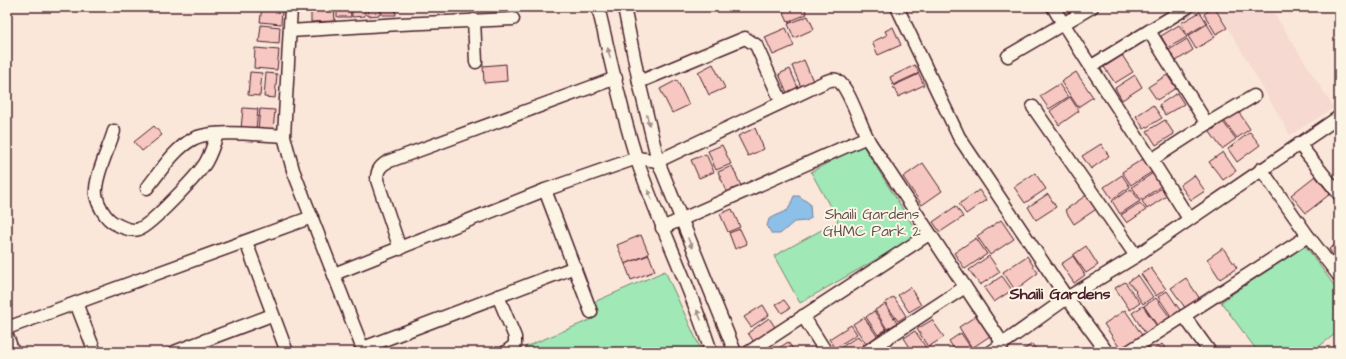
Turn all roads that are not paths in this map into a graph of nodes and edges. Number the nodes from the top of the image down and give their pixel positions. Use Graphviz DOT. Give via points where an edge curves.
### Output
graph roads {
  1 [pos="291,7"];
  2 [pos="598,7"];
  3 [pos="624,7"];
  4 [pos="897,7"];
  5 [pos="1053,7"];
  6 [pos="1092,7"];
  7 [pos="1188,7"];
  8 [pos="513,19"];
  9 [pos="474,20"];
  10 [pos="1063,24"];
  11 [pos="290,31"];
  12 [pos="1149,31"];
  13 [pos="1008,56"];
  14 [pos="476,62"];
  15 [pos="1090,67"];
  16 [pos="616,78"];
  17 [pos="639,82"];
  18 [pos="1254,96"];
  19 [pos="781,101"];
  20 [pos="1033,107"];
  21 [pos="1339,117"];
  22 [pos="1207,124"];
  23 [pos="114,131"];
  24 [pos="217,134"];
  25 [pos="284,136"];
  26 [pos="866,137"];
  27 [pos="1299,144"];
  28 [pos="636,158"];
  29 [pos="1153,159"];
  30 [pos="658,161"];
  31 [pos="1261,169"];
  32 [pos="146,188"];
  33 [pos="545,190"];
  34 [pos="1339,194"];
  35 [pos="312,216"];
  36 [pos="1189,219"];
  37 [pos="681,221"];
  38 [pos="662,228"];
  39 [pos="929,234"];
  40 [pos="1308,236"];
  41 [pos="246,242"];
  42 [pos="400,249"];
  43 [pos="1136,256"];
  44 [pos="575,267"];
  45 [pos="334,274"];
  46 [pos="1339,276"];
  47 [pos="965,287"];
  48 [pos="498,296"];
  49 [pos="1067,298"];
  50 [pos="76,303"];
  51 [pos="591,312"];
  52 [pos="272,315"];
  53 [pos="802,316"];
  54 [pos="1184,316"];
  55 [pos="7,328"];
  56 [pos="7,336"];
  57 [pos="1003,344"];
  58 [pos="363,350"];
  59 [pos="13,352"];
  60 [pos="95,352"];
  61 [pos="174,352"];
  62 [pos="286,352"];
  63 [pos="506,352"];
  64 [pos="711,352"];
  65 [pos="735,352"];
  66 [pos="749,352"];
  67 [pos="826,352"];
  68 [pos="866,352"];
  69 [pos="991,352"];
  70 [pos="1107,352"];
  71 [pos="1128,352"];
  72 [pos="1210,352"];
  1 -- 11 [label="street"];
  16 -- 2 [label="street, one-way"];
  3 -- 17 [label="street"];
  4 -- 49 [label="street" via="959,137"];
  5 -- 10 [label="street"];
  6 -- 10 [label="street"];
  7 -- 12 [label="street"];
  8 -- 9 [label="street"];
  9 -- 11 [label="street"];
  9 -- 14 [label="street"];
  10 -- 13 [label="street"];
  10 -- 15 [label="street"];
  11 -- 25 [label="street"];
  12 -- 15 [label="street"];
  12 -- 22 [label="street"];
  15 -- 29 [label="street"];
  16 -- 28 [label="street"];
  16 -- 42 [label="street" via="380,167 376,173 376,180"];
  17 -- 19 [label="street" via="745,38 756,45"];
  17 -- 30 [label="street, one-way"];
  18 -- 22 [label="street"];
  19 -- 26 [label="street" via="827,81 837,80 845,89"];
  19 -- 30 [label="street"];
  20 -- 43 [label="street"];
  21 -- 27 [label="street"];
  22 -- 29 [label="street"];
  23 -- 24 [label="street" via="98,180 96,195 100,208 112,222 126,230 139,230 150,222 194,177 210,154"];
  24 -- 25 [label="street"];
  24 -- 32 [label="street" via="201,136 182,147"];
  25 -- 35 [label="street" via="293,170"];
  26 -- 37 [label="street"];
  26 -- 39 [label="street"];
  27 -- 31 [label="street"];
  27 -- 34 [label="street"];
  28 -- 30 [label="street"];
  28 -- 33 [label="street"];
  38 -- 28 [label="street, one-way"];
  29 -- 36 [label="street"];
  30 -- 37 [label="street"];
  31 -- 36 [label="street"];
  31 -- 40 [label="street"];
  33 -- 42 [label="street"];
  33 -- 44 [label="street"];
  35 -- 41 [label="street"];
  35 -- 45 [label="street"];
  36 -- 43 [label="street"];
  37 -- 38 [label="street"];
  37 -- 65 [label="street, one-way"];
  64 -- 38 [label="street, one-way" via="701,321"];
  39 -- 47 [label="street"];
  39 -- 53 [label="street"];
  40 -- 46 [label="street"];
  40 -- 54 [label="street"];
  41 -- 50 [label="street"];
  41 -- 52 [label="street"];
  42 -- 45 [label="street"];
  43 -- 49 [label="street"];
  44 -- 48 [label="street"];
  44 -- 51 [label="street"];
  45 -- 58 [label="street"];
  47 -- 57 [label="street"];
  47 -- 68 [label="street"];
  48 -- 58 [label="street"];
  48 -- 63 [label="street" via="515,337 515,345"];
  49 -- 57 [label="street"];
  49 -- 70 [label="street"];
  50 -- 55 [label="street"];
  50 -- 60 [label="street"];
  52 -- 61 [label="street"];
  52 -- 62 [label="street"];
  53 -- 66 [label="street"];
  53 -- 67 [label="street"];
  54 -- 71 [label="street"];
  54 -- 72 [label="street"];
  56 -- 59 [label="street"];
  57 -- 69 [label="street"];
}
